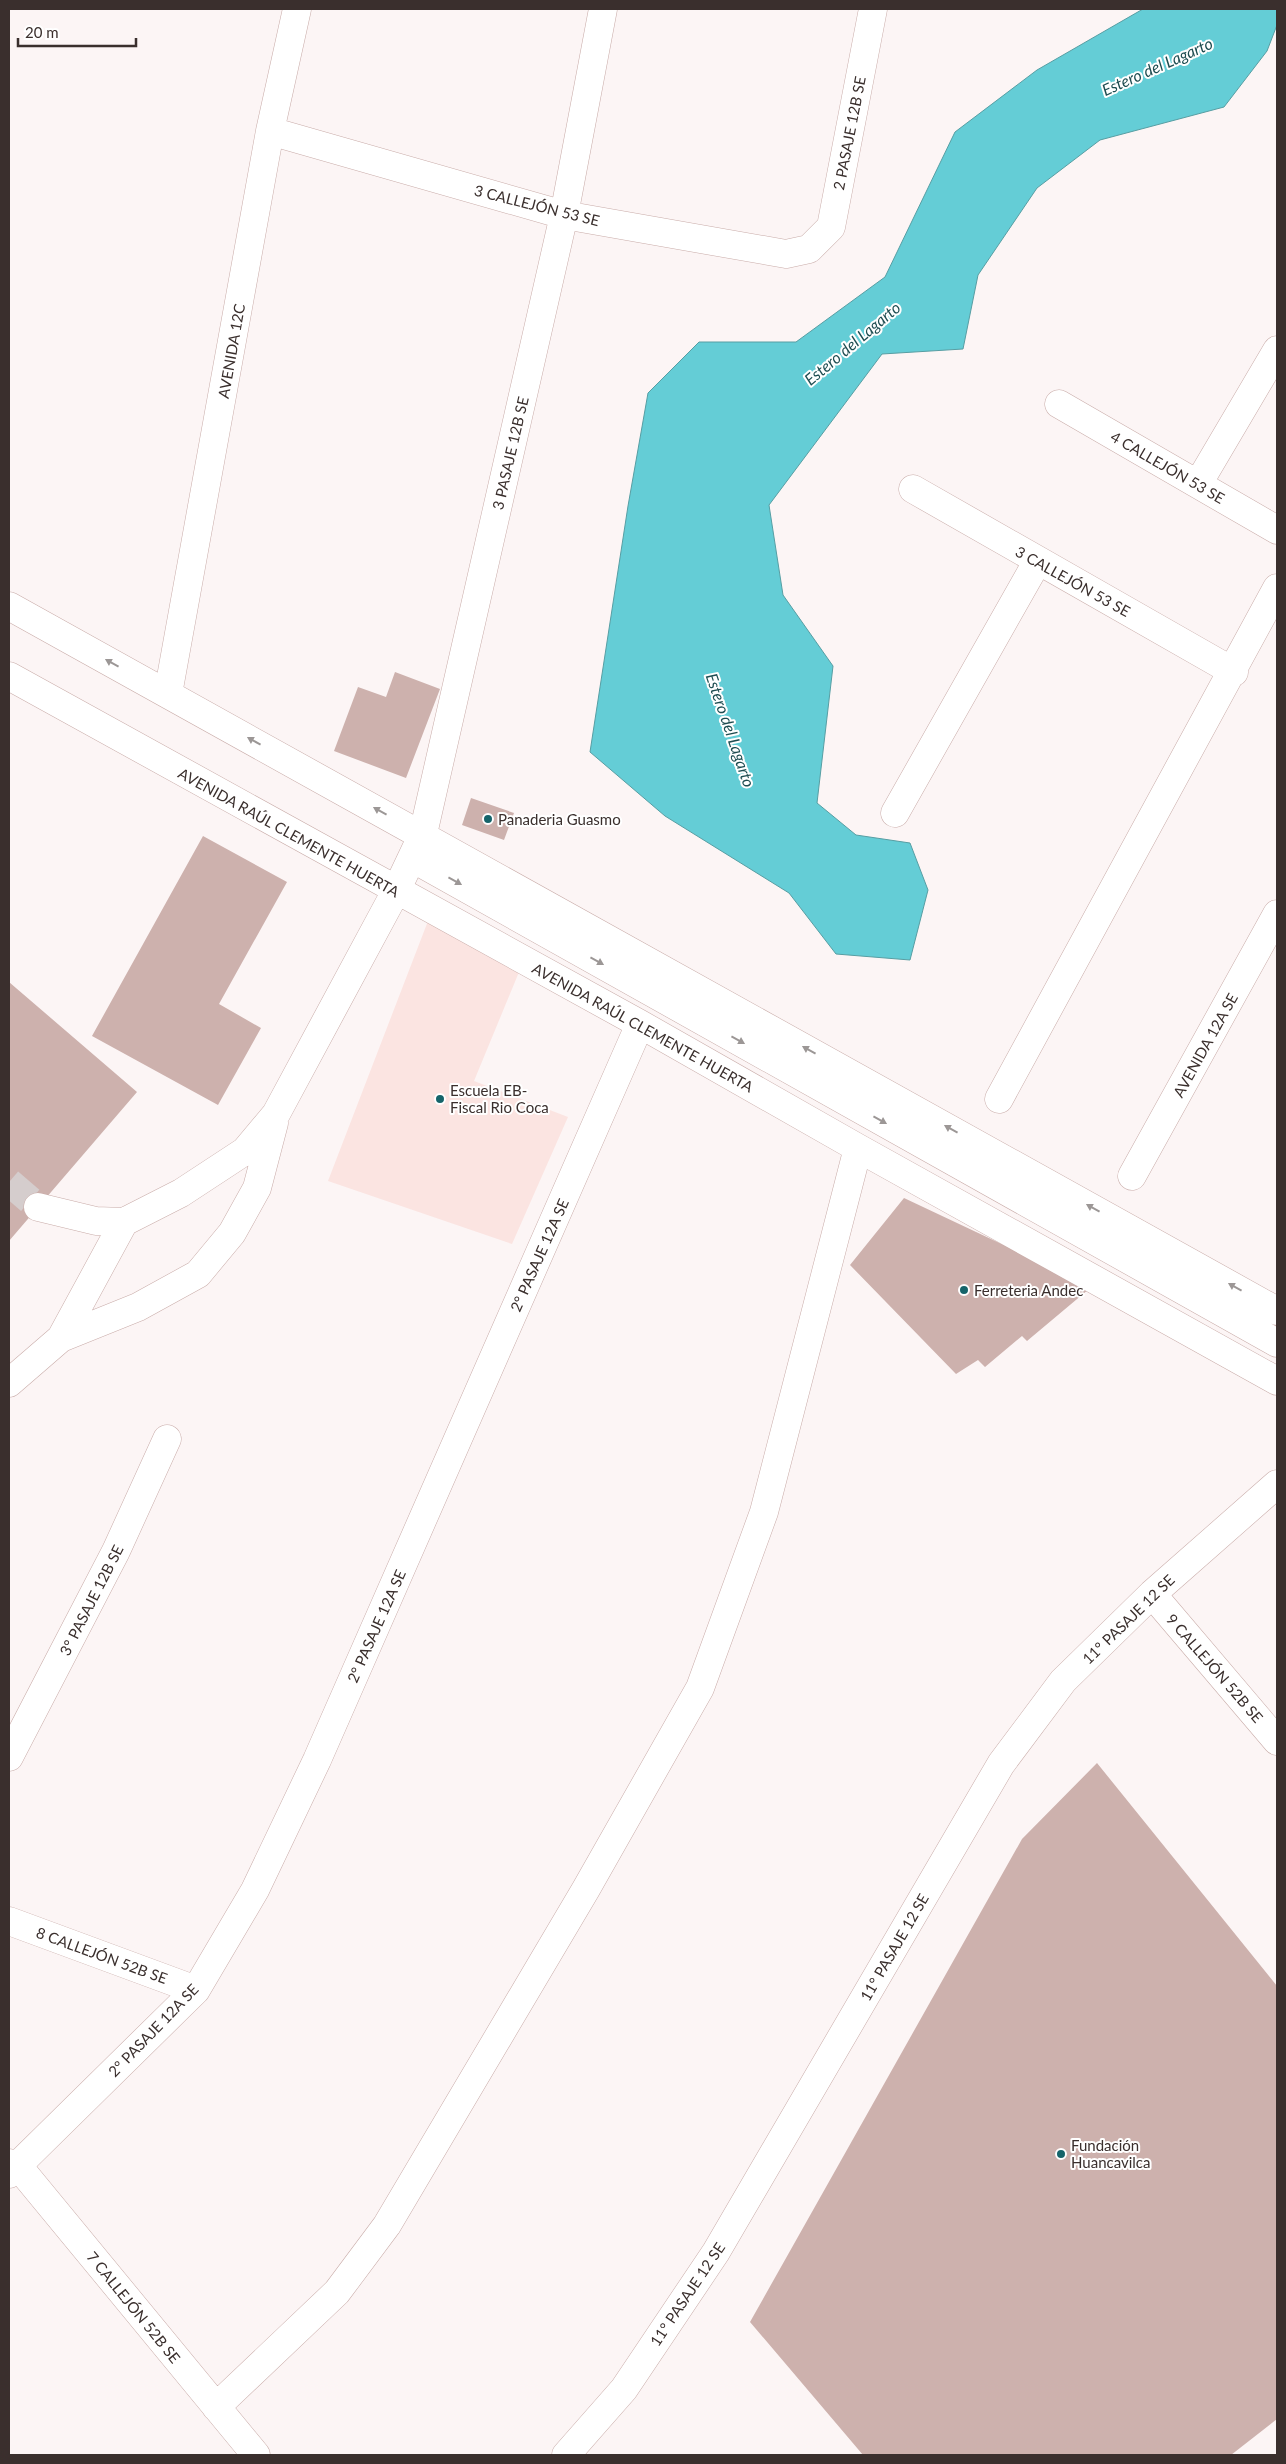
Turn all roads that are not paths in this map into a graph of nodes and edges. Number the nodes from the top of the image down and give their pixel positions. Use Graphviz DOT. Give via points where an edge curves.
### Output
graph roads {
  1 [pos="297,9"];
  2 [pos="603,9"];
  3 [pos="872,9"];
  4 [pos="270,132"];
  5 [pos="564,215"];
  6 [pos="809,249"];
  7 [pos="1277,350"];
  8 [pos="1059,404"];
  9 [pos="1198,484"];
  10 [pos="913,489"];
  11 [pos="1277,530"];
  12 [pos="1037,562"];
  13 [pos="1277,588"];
  14 [pos="9,606"];
  15 [pos="1234,672"];
  16 [pos="9,676"];
  17 [pos="168,694"];
  18 [pos="895,813"];
  19 [pos="418,846"];
  20 [pos="396,891"];
  21 [pos="1277,914"];
  22 [pos="640,1024"];
  23 [pos="1000,1099"];
  24 [pos="276,1114"];
  25 [pos="858,1148"];
  26 [pos="1132,1176"];
  27 [pos="38,1207"];
  28 [pos="124,1222"];
  29 [pos="1277,1311"];
  30 [pos="61,1338"];
  31 [pos="1277,1343"];
  32 [pos="1277,1381"];
  33 [pos="9,1383"];
  34 [pos="167,1439"];
  35 [pos="1277,1484"];
  36 [pos="1152,1594"];
  37 [pos="1277,1741"];
  38 [pos="9,1757"];
  39 [pos="9,1921"];
  40 [pos="196,1990"];
  41 [pos="12,2168"];
  42 [pos="216,2407"];
  43 [pos="256,2455"];
  44 [pos="566,2455"];
  1 -- 4 [label="street, AVENIDA 12C"];
  2 -- 5 [label="street, 3 PASAJE 12B SE"];
  3 -- 6 [label="street, 2 PASAJE 12B SE" via="831,227"];
  4 -- 5 [label="street, 3 CALLEJÓN 53 SE"];
  4 -- 17 [label="street, AVENIDA 12C"];
  5 -- 6 [label="street, 3 CALLEJÓN 53 SE" via="786,254"];
  5 -- 19 [label="street, 3 PASAJE 12B SE"];
  7 -- 9 [label="street"];
  8 -- 9 [label="street, 4 CALLEJÓN 53 SE"];
  9 -- 11 [label="street, 4 CALLEJÓN 53 SE"];
  10 -- 12 [label="street, 3 CALLEJÓN 53 SE"];
  12 -- 15 [label="street, 3 CALLEJÓN 53 SE"];
  12 -- 18 [label="street"];
  13 -- 15 [label="street"];
  17 -- 14 [label="street, one-way"];
  15 -- 23 [label="street"];
  16 -- 20 [label="street, AVENIDA RAÚL CLEMENTE HUERTA"];
  19 -- 17 [label="street, one-way"];
  19 -- 20 [label="street, 3 PASAJE 12B SE"];
  29 -- 19 [label="street, one-way"];
  19 -- 31 [label="street, one-way"];
  20 -- 22 [label="street, AVENIDA RAÚL CLEMENTE HUERTA"];
  20 -- 24 [label="street, 3 PASAJE 12B SE"];
  21 -- 26 [label="street, AVENIDA 12A SE"];
  22 -- 25 [label="street, AVENIDA RAÚL CLEMENTE HUERTA"];
  22 -- 40 [label="street, 2° PASAJE 12A SE" via="317,1760 255,1890"];
  24 -- 28 [label="street" via="246,1151 181,1193"];
  24 -- 30 [label="street" via="257,1188 232,1233 198,1274 138,1307"];
  25 -- 32 [label="street, AVENIDA RAÚL CLEMENTE HUERTA"];
  25 -- 42 [label="street" via="764,1512 700,1688 586,1890 387,2225 337,2292"];
  27 -- 28 [label="street" via="96,1221"];
  28 -- 30 [label="street"];
  30 -- 33 [label="street"];
  34 -- 38 [label="street, 3° PASAJE 12B SE" via="116,1552"];
  35 -- 36 [label="street, 11° PASAJE 12 SE"];
  36 -- 37 [label="street, 9 CALLEJÓN 52B SE"];
  36 -- 44 [label="street, 11° PASAJE 12 SE" via="1064,1680 1001,1764 716,2252 624,2389"];
  39 -- 40 [label="street, 8 CALLEJÓN 52B SE"];
  40 -- 41 [label="street, 2° PASAJE 12A SE"];
  41 -- 42 [label="street, 7 CALLEJÓN 52B SE"];
  42 -- 43 [label="street, 7 CALLEJÓN 52B SE"];
}
